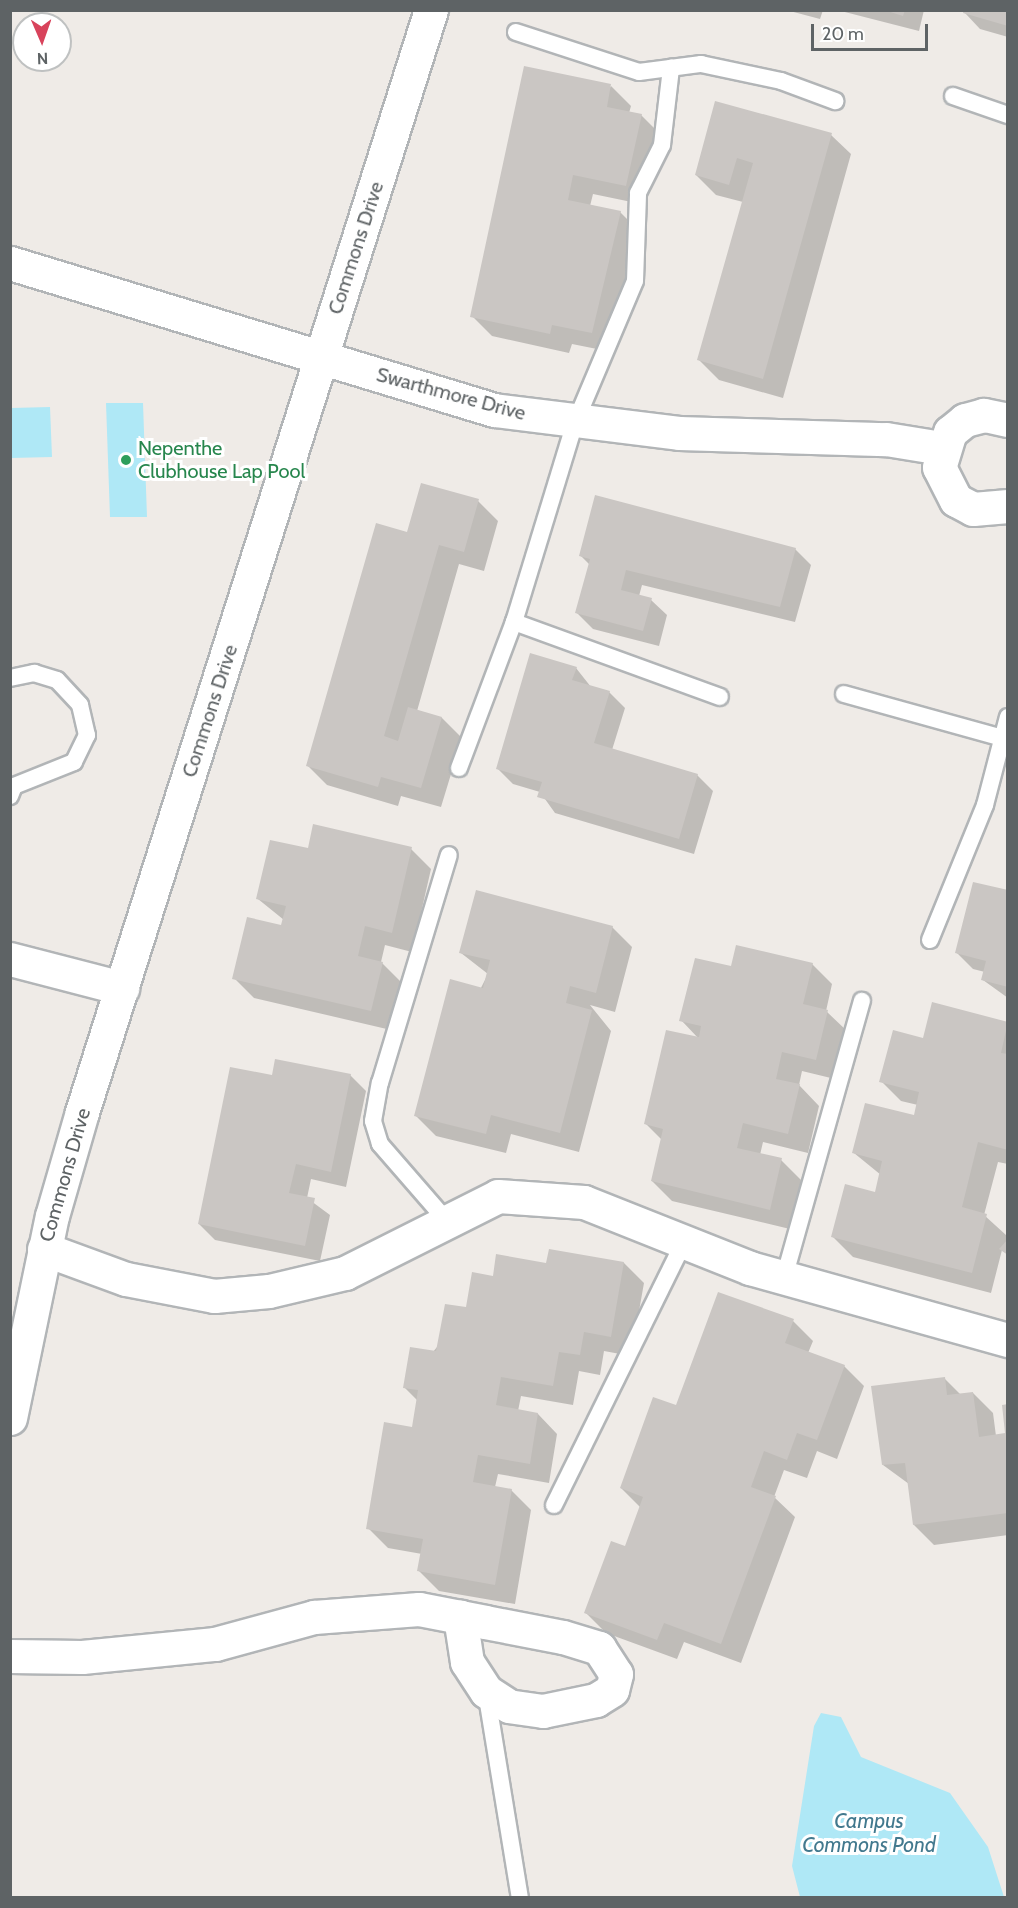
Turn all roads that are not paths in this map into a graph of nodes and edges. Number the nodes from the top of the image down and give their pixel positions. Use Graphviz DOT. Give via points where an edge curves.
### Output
graph roads {
  1 [pos="431,10"];
  2 [pos="516,32"];
  3 [pos="671,68"];
  4 [pos="953,96"];
  5 [pos="835,101"];
  6 [pos="1008,115"];
  7 [pos="10,263"];
  8 [pos="322,358"];
  9 [pos="1008,420"];
  10 [pos="575,423"];
  11 [pos="941,448"];
  12 [pos="1008,506"];
  13 [pos="514,622"];
  14 [pos="10,678"];
  15 [pos="844,694"];
  16 [pos="720,697"];
  17 [pos="1008,717"];
  18 [pos="1003,738"];
  19 [pos="459,768"];
  20 [pos="10,796"];
  21 [pos="449,855"];
  22 [pos="930,940"];
  23 [pos="10,959"];
  24 [pos="122,988"];
  25 [pos="862,1001"];
  26 [pos="446,1220"];
  27 [pos="684,1242"];
  28 [pos="44,1249"];
  29 [pos="784,1278"];
  30 [pos="1008,1340"];
  31 [pos="10,1418"];
  32 [pos="554,1505"];
  33 [pos="460,1617"];
  34 [pos="10,1656"];
  35 [pos="486,1691"];
  36 [pos="520,1898"];
  1 -- 8 [label="street, Commons Drive"];
  2 -- 3 [label="lane" via="639,72"];
  3 -- 5 [label="lane" via="700,64 781,81"];
  3 -- 10 [label="lane" via="662,145 638,193 635,281"];
  4 -- 6 [label="lane"];
  7 -- 8 [label="street, Swarthmore Drive"];
  8 -- 10 [label="street, Swarthmore Drive" via="494,410"];
  8 -- 24 [label="street, Commons Drive"];
  9 -- 11 [label="street" via="984,415 965,420"];
  10 -- 11 [label="street, Swarthmore Drive" via="772,438 886,439"];
  10 -- 13 [label="lane"];
  11 -- 12 [label="street" via="942,476 956,500 973,509"];
  13 -- 16 [label="lane"];
  13 -- 19 [label="lane"];
  14 -- 20 [label="lane" via="34,672 57,680 80,705 87,735 74,762 14,786"];
  15 -- 18 [label="lane"];
  17 -- 18 [label="lane"];
  18 -- 22 [label="lane" via="985,805"];
  21 -- 26 [label="lane" via="380,1083 373,1121 380,1144"];
  23 -- 24 [label="street"];
  24 -- 28 [label="street, Commons Drive"];
  25 -- 29 [label="lane"];
  26 -- 27 [label="street" via="498,1196 584,1202"];
  26 -- 28 [label="street" via="345,1273 269,1291 214,1296 126,1279"];
  27 -- 29 [label="street"];
  27 -- 32 [label="lane"];
  28 -- 31 [label="street, Commons Drive"];
  29 -- 30 [label="street"];
  33 -- 34 [label="street" via="419,1609 314,1617 215,1644 82,1657"];
  33 -- 35 [label="street" via="467,1662"];
  33 -- 35 [label="street" via="598,1648 616,1674 612,1690 596,1700 543,1711 509,1706"];
  35 -- 36 [label="lane"];
}
